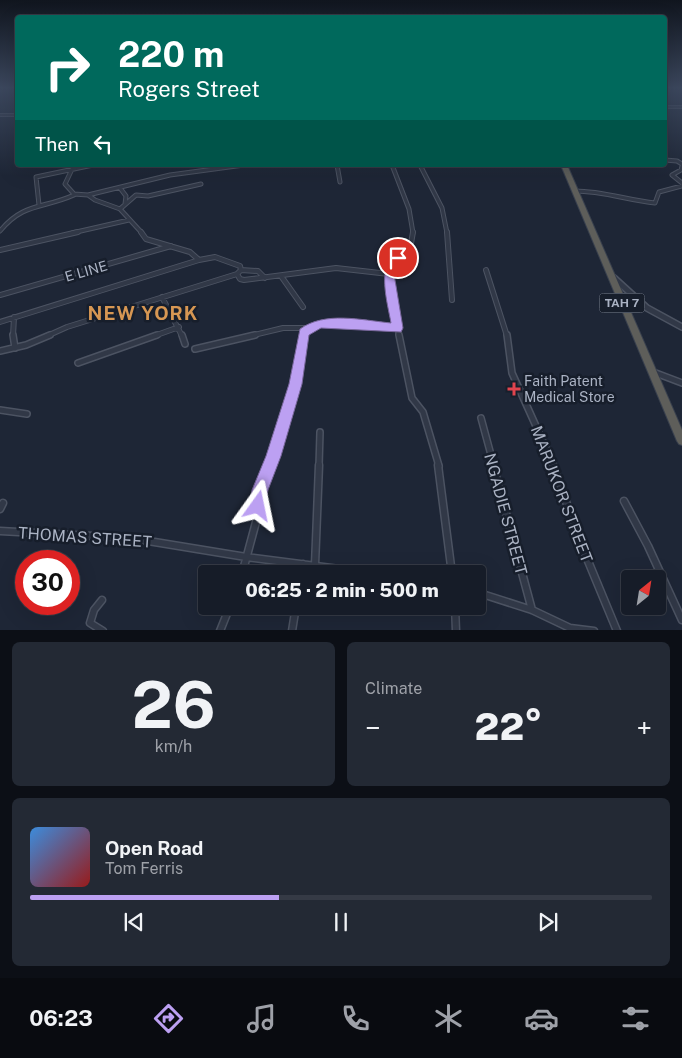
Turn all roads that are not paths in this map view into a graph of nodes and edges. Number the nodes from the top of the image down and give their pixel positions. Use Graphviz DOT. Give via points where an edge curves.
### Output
graph roads {
  1 [pos="667,160"];
  2 [pos="682,165"];
  3 [pos="73,167"];
  4 [pos="84,167"];
  5 [pos="229,167"];
  6 [pos="336,167"];
  7 [pos="393,167"];
  8 [pos="421,167"];
  9 [pos="565,167"];
  10 [pos="71,170"];
  11 [pos="340,182"];
  12 [pos="201,184"];
  13 [pos="682,184"];
  14 [pos="120,188"];
  15 [pos="575,191"];
  16 [pos="74,195"];
  17 [pos="88,195"];
  18 [pos="39,205"];
  19 [pos="124,205"];
  20 [pos="120,209"];
  21 [pos="129,220"];
  22 [pos="0,231"];
  23 [pos="172,246"];
  24 [pos="0,250"];
  25 [pos="199,260"];
  26 [pos="241,270"];
  27 [pos="486,270"];
  28 [pos="237,274"];
  29 [pos="389,274"];
  30 [pos="610,275"];
  31 [pos="281,276"];
  32 [pos="265,278"];
  33 [pos="0,295"];
  34 [pos="162,297"];
  35 [pos="452,300"];
  36 [pos="303,307"];
  37 [pos="14,317"];
  38 [pos="0,322"];
  39 [pos="180,327"];
  40 [pos="682,327"];
  41 [pos="309,328"];
  42 [pos="397,328"];
  43 [pos="185,344"];
  44 [pos="15,348"];
  45 [pos="195,349"];
  46 [pos="0,351"];
  47 [pos="78,363"];
  48 [pos="652,371"];
  49 [pos="682,384"];
  50 [pos="0,410"];
  51 [pos="26,414"];
  52 [pos="481,418"];
  53 [pos="320,432"];
  54 [pos="682,441"];
  55 [pos="624,501"];
  56 [pos="4,503"];
  57 [pos="0,509"];
  58 [pos="0,531"];
  59 [pos="246,557"];
  60 [pos="303,564"];
  61 [pos="244,565"];
  62 [pos="315,565"];
  63 [pos="451,565"];
  64 [pos="486,595"];
  65 [pos="102,600"];
  66 [pos="532,610"];
  67 [pos="226,615"];
  68 [pos="294,615"];
  69 [pos="455,615"];
  70 [pos="682,620"];
  71 [pos="570,629"];
  72 [pos="102,630"];
  73 [pos="220,630"];
  74 [pos="292,630"];
  75 [pos="456,630"];
  76 [pos="594,630"];
  77 [pos="616,630"];
  1 -- 2 [label="street"];
  2 -- 13 [label="street" via="681,170 672,175"];
  3 -- 10 [label="street"];
  4 -- 10 [label="street"];
  5 -- 14 [label="street" via="170,175"];
  6 -- 11 [label="street"];
  7 -- 29 [label="street" via="411,210 412,246 409,255 400,256"];
  8 -- 35 [label="street" via="444,215"];
  9 -- 15 [label="highway, TAH 7"];
  10 -- 16 [label="street" via="65,184 67,191"];
  10 -- 18 [label="street" via="36,177"];
  12 -- 19 [label="street" via="148,196 136,195"];
  13 -- 15 [label="street" via="659,192 655,203 626,200 596,191"];
  14 -- 17 [label="street"];
  14 -- 19 [label="street" via="127,199"];
  15 -- 30 [label="highway, TAH 7"];
  16 -- 17 [label="street"];
  16 -- 18 [label="street"];
  17 -- 20 [label="street"];
  18 -- 22 [label="street" via="15,214"];
  19 -- 20 [label="street"];
  20 -- 21 [label="street"];
  21 -- 23 [label="street" via="146,239"];
  21 -- 24 [label="street"];
  23 -- 25 [label="street" via="190,252"];
  23 -- 33 [label="street, E LINE"];
  25 -- 26 [label="street" via="215,257 240,266"];
  25 -- 37 [label="street"];
  26 -- 28 [label="street"];
  26 -- 32 [label="street" via="258,271"];
  27 -- 77 [label="street, MARUKOR STREET" via="506,331 512,374 558,475 580,544"];
  28 -- 32 [label="street" via="244,280"];
  28 -- 34 [label="street"];
  29 -- 31 [label="street" via="336,268"];
  29 -- 42 [label="street"];
  30 -- 40 [label="street" via="647,308"];
  30 -- 48 [label="highway, TAH 7"];
  31 -- 32 [label="street"];
  31 -- 36 [label="street"];
  34 -- 39 [label="street"];
  34 -- 44 [label="street" via="67,327"];
  37 -- 38 [label="street"];
  37 -- 44 [label="street"];
  39 -- 43 [label="street"];
  39 -- 47 [label="street"];
  41 -- 42 [label="street" via="317,324 341,323"];
  41 -- 45 [label="street" via="283,328"];
  41 -- 59 [label="street" via="304,333 296,384 260,490 256,522"];
  42 -- 63 [label="street" via="412,398 423,412 438,461"];
  44 -- 46 [label="street"];
  48 -- 49 [label="street"];
  48 -- 54 [label="highway, TAH 7"];
  50 -- 51 [label="street"];
  52 -- 66 [label="street, NGADIE STREET"];
  53 -- 62 [label="street"];
  55 -- 70 [label="street"];
  56 -- 57 [label="street"];
  58 -- 59 [label="street, THOMAS STREET" via="130,538"];
  59 -- 60 [label="street, THOMAS STREET"];
  59 -- 61 [label="street"];
  60 -- 62 [label="street, THOMAS STREET"];
  64 -- 66 [label="street"];
  65 -- 72 [label="street" via="90,623"];
  66 -- 71 [label="street"];
  67 -- 73 [label="street"];
  68 -- 74 [label="street"];
  69 -- 75 [label="street"];
  71 -- 76 [label="street"];
}
